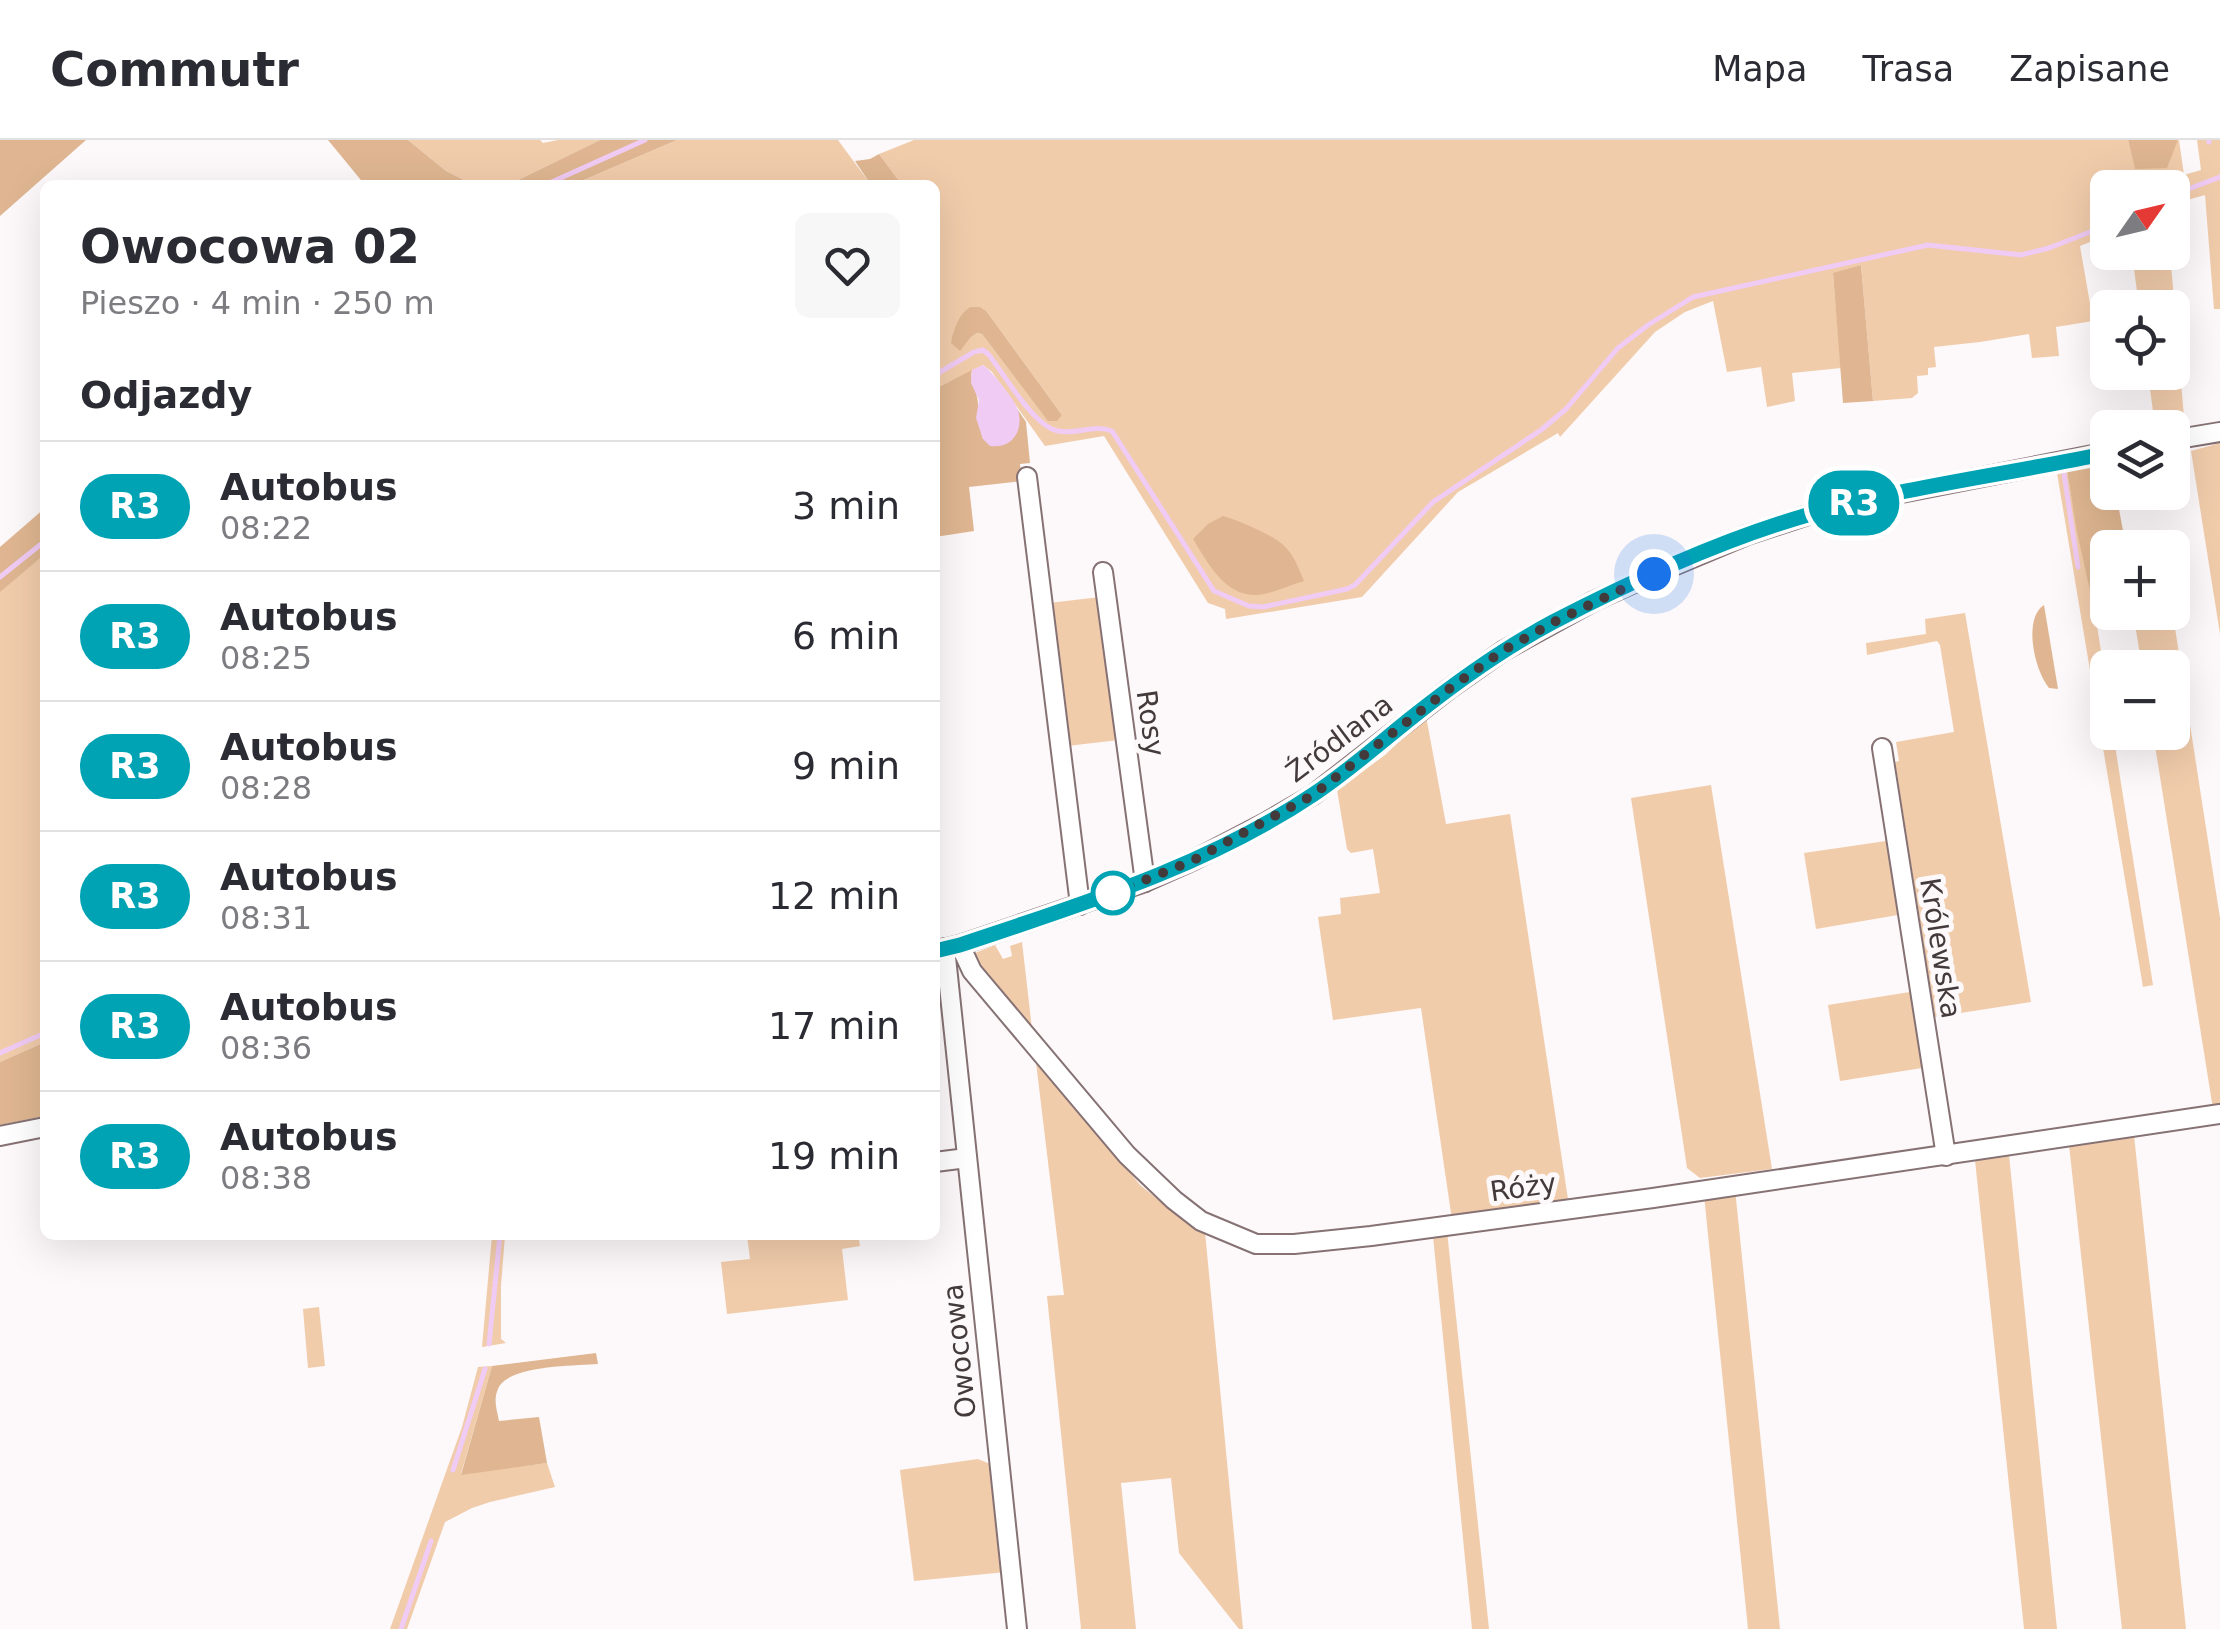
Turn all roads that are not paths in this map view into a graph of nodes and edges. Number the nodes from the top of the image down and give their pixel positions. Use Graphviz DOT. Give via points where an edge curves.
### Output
graph roads {
  1 [pos="2220,432"];
  2 [pos="2190,437"];
  3 [pos="2090,456"];
  4 [pos="1027,477"];
  5 [pos="1103,572"];
  6 [pos="1882,748"];
  7 [pos="1145,882"];
  8 [pos="1080,905"];
  9 [pos="947,948"];
  10 [pos="2220,1114"];
  11 [pos="40,1128"];
  12 [pos="0,1136"];
  13 [pos="1946,1156"];
  14 [pos="967,1158"];
  15 [pos="940,1161"];
  16 [pos="1017,1629"];
  1 -- 2 [label="street"];
  3 -- 7 [label="street, Źródlana" via="1808,514 1654,574 1504,650 1313,795"];
  4 -- 8 [label="street"];
  5 -- 7 [label="street, Rosy"];
  6 -- 13 [label="street, Królewska"];
  7 -- 8 [label="street, Źródlana"];
  8 -- 9 [label="street, Źródlana"];
  9 -- 13 [label="street, Róży" via="1174,1200 1200,1221 1256,1244 1371,1236"];
  9 -- 14 [label="street, Owocowa"];
  10 -- 13 [label="street, Róży"];
  11 -- 12 [label="street"];
  14 -- 15 [label="street"];
  14 -- 16 [label="street, Owocowa"];
}
